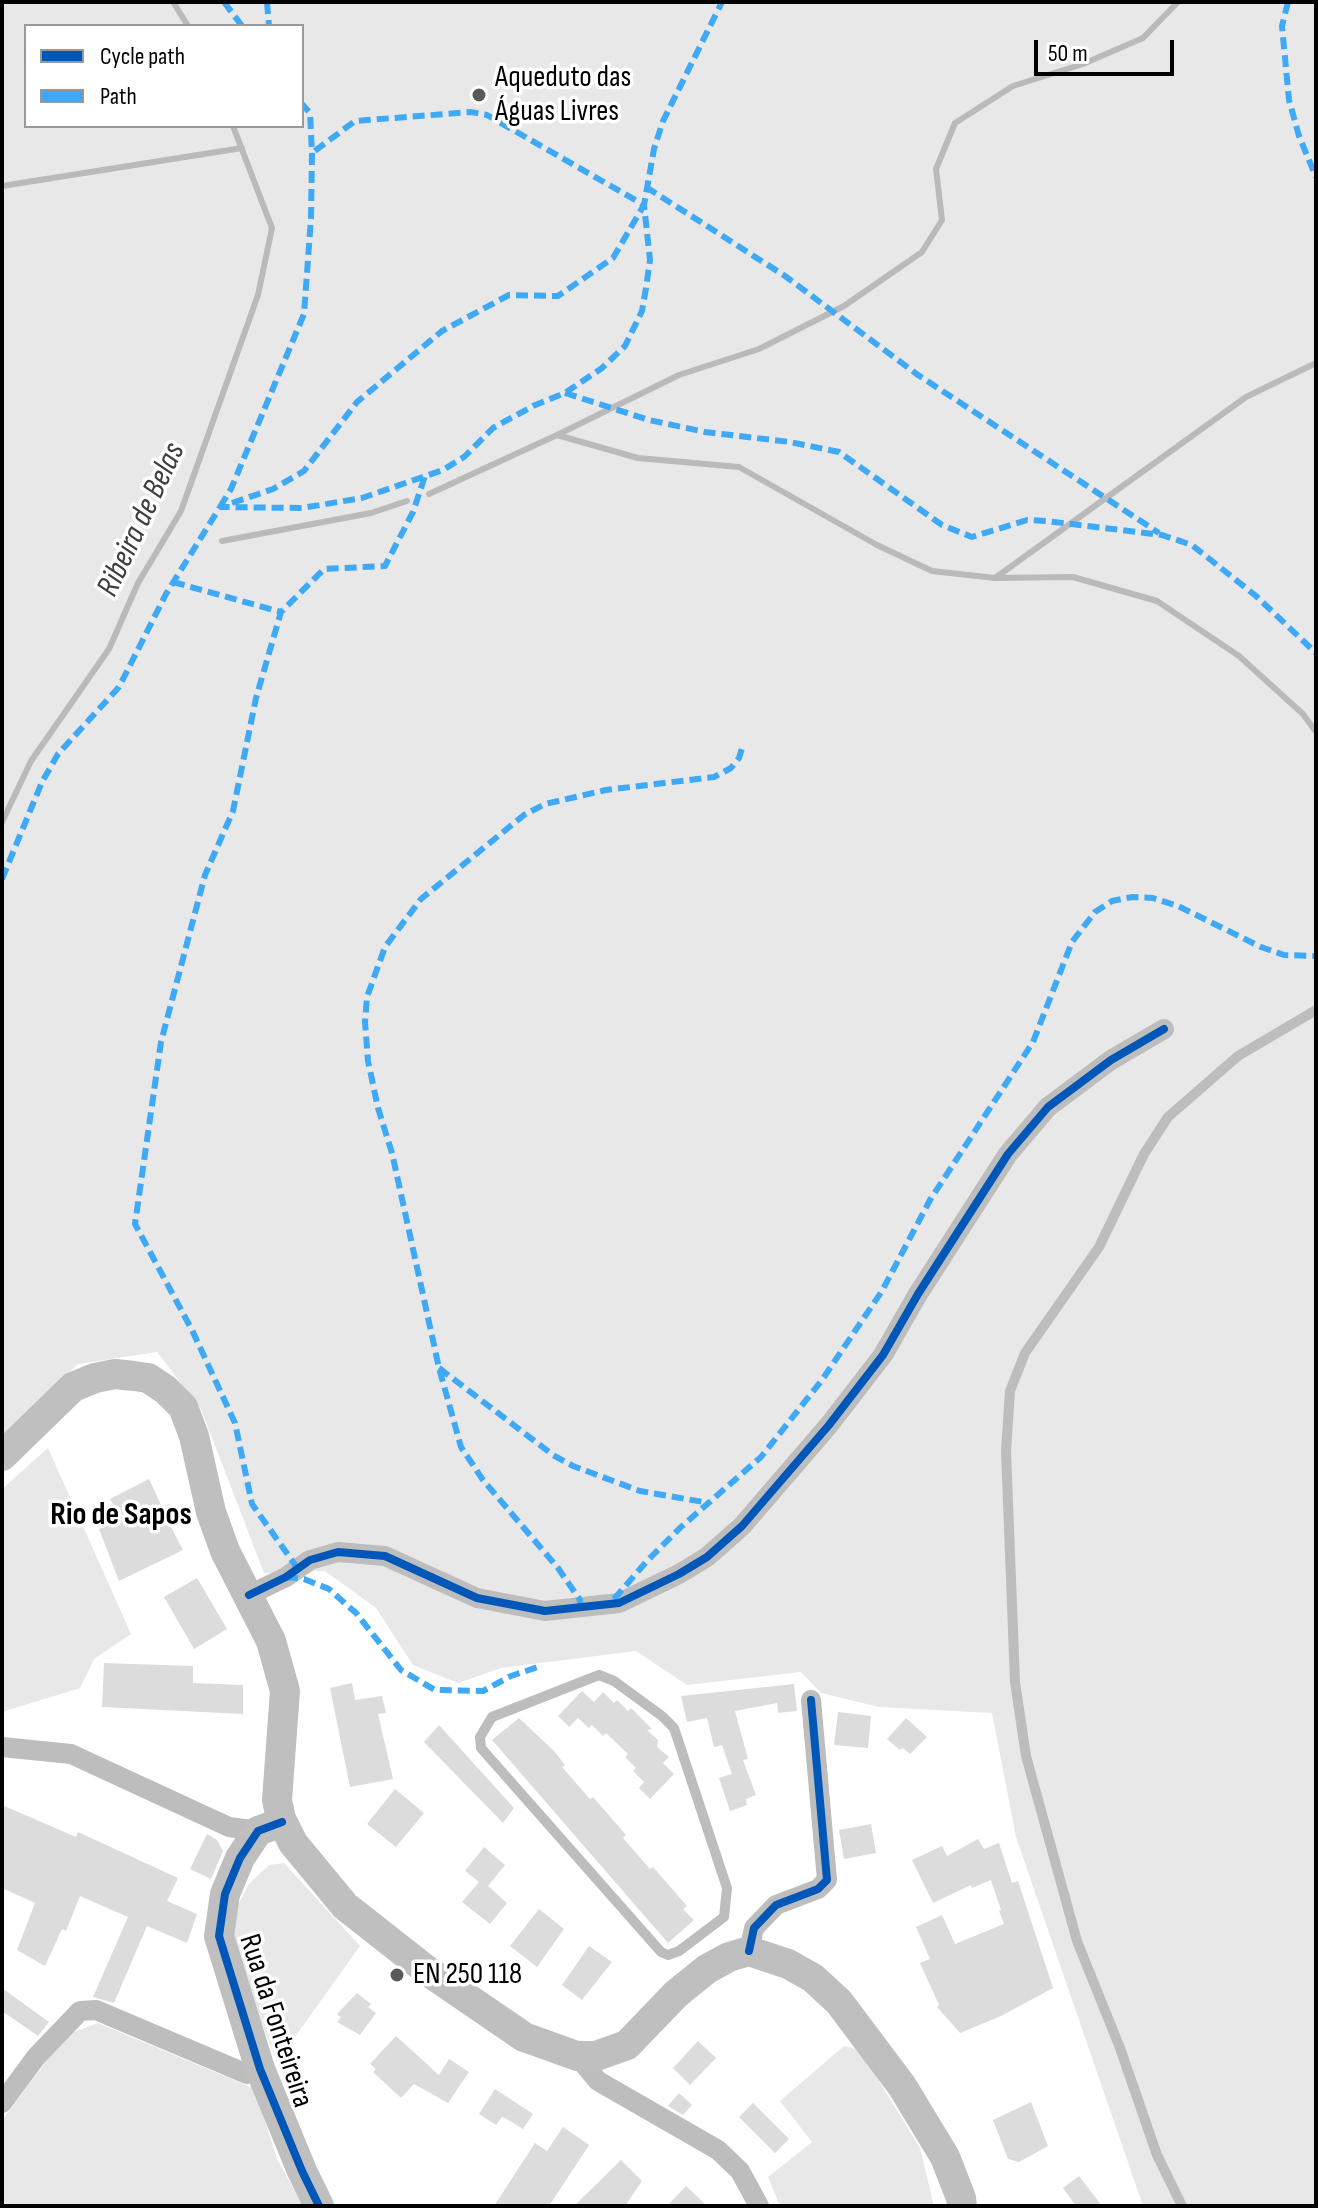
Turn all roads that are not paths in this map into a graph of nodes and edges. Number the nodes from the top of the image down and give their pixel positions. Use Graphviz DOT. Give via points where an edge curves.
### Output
graph roads {
  1 [pos="1316,1010"];
  2 [pos="1164,1029"];
  3 [pos="2,1456"];
  4 [pos="249,1595"];
  5 [pos="811,1700"];
  6 [pos="2,1747"];
  7 [pos="270,1826"];
  8 [pos="724,1917"];
  9 [pos="749,1951"];
  10 [pos="577,2056"];
  11 [pos="260,2069"];
  12 [pos="2,2103"];
  13 [pos="319,2206"];
  14 [pos="759,2206"];
  15 [pos="962,2206"];
  16 [pos="1182,2206"];
  1 -- 16 [label="lane" via="1238,1056 1168,1117 1099,1247 1025,1353 1010,1391 1006,1451 1015,1682 1026,1756 1077,1941 1157,2155"];
  2 -- 4 [label="street" via="1048,1107 1008,1154 883,1355 742,1526 707,1557 619,1603 545,1611 477,1598 385,1556 338,1552 310,1560"];
  3 -- 4 [label="main road" via="73,1387 115,1374 148,1378 183,1407 211,1512"];
  4 -- 7 [label="main road" via="271,1641 285,1691 277,1800"];
  5 -- 9 [label="street" via="827,1880 818,1889 776,1905 754,1928"];
  6 -- 7 [label="street" via="71,1754 229,1827"];
  7 -- 10 [label="main road" via="293,1843 345,1906 429,1972 524,2037"];
  7 -- 11 [label="main road, Rua da Fonteireira" via="240,1858 225,1894 219,1936"];
  8 -- 8 [label="lane" via="727,1888 674,1728 662,1716 599,1675 492,1717 480,1737 484,1755 661,1952 679,1951"];
  9 -- 10 [label="main road" via="707,1969 627,2045 596,2056"];
  9 -- 15 [label="main road" via="813,1978 839,2002 902,2086 945,2157"];
  10 -- 14 [label="street" via="598,2081 718,2150 740,2171"];
  11 -- 12 [label="street" via="247,2074 96,2010 80,2011"];
  11 -- 13 [label="main road, Rua da Fonteireira"];
}
